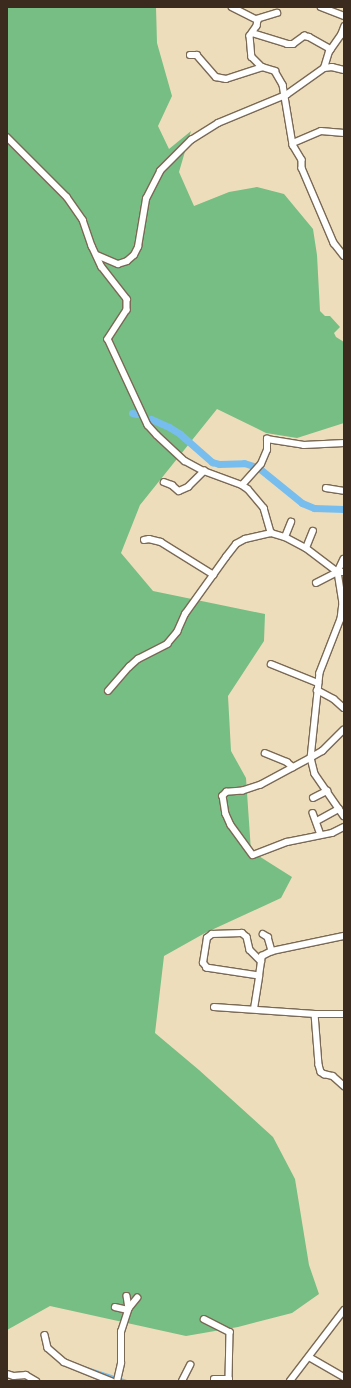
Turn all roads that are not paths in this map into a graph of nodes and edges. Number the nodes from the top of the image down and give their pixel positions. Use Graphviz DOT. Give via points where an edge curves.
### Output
graph roads {
  1 [pos="232,7"];
  2 [pos="321,7"];
  3 [pos="277,13"];
  4 [pos="344,16"];
  5 [pos="257,19"];
  6 [pos="344,27"];
  7 [pos="252,33"];
  8 [pos="331,49"];
  9 [pos="190,55"];
  10 [pos="262,67"];
  11 [pos="324,68"];
  12 [pos="344,70"];
  13 [pos="286,95"];
  14 [pos="344,133"];
  15 [pos="7,138"];
  16 [pos="293,143"];
  17 [pos="97,254"];
  18 [pos="344,256"];
  19 [pos="344,443"];
  20 [pos="204,471"];
  21 [pos="164,482"];
  22 [pos="242,485"];
  23 [pos="326,488"];
  24 [pos="344,491"];
  25 [pos="291,522"];
  26 [pos="313,531"];
  27 [pos="271,533"];
  28 [pos="286,537"];
  29 [pos="144,540"];
  30 [pos="306,548"];
  31 [pos="344,559"];
  32 [pos="341,572"];
  33 [pos="214,575"];
  34 [pos="316,583"];
  35 [pos="271,664"];
  36 [pos="318,683"];
  37 [pos="317,690"];
  38 [pos="108,691"];
  39 [pos="343,705"];
  40 [pos="344,730"];
  41 [pos="264,753"];
  42 [pos="311,758"];
  43 [pos="293,768"];
  44 [pos="327,791"];
  45 [pos="313,798"];
  46 [pos="339,809"];
  47 [pos="313,812"];
  48 [pos="344,816"];
  49 [pos="317,821"];
  50 [pos="344,827"];
  51 [pos="322,835"];
  52 [pos="263,934"];
  53 [pos="344,936"];
  54 [pos="272,951"];
  55 [pos="261,961"];
  56 [pos="259,976"];
  57 [pos="214,1007"];
  58 [pos="254,1009"];
  59 [pos="315,1014"];
  60 [pos="344,1014"];
  61 [pos="344,1086"];
  62 [pos="127,1296"];
  63 [pos="137,1298"];
  64 [pos="115,1307"];
  65 [pos="128,1309"];
  66 [pos="344,1310"];
  67 [pos="204,1319"];
  68 [pos="45,1335"];
  69 [pos="309,1357"];
  70 [pos="190,1366"];
  71 [pos="7,1374"];
  72 [pos="344,1377"];
  73 [pos="116,1379"];
  74 [pos="214,1379"];
  75 [pos="229,1380"];
  76 [pos="36,1381"];
  77 [pos="182,1381"];
  78 [pos="290,1381"];
  1 -- 5 [label="street"];
  2 -- 4 [label="street"];
  3 -- 5 [label="street"];
  5 -- 7 [label="street" via="257,26"];
  6 -- 8 [label="street"];
  7 -- 8 [label="street" via="287,44 293,44 304,36 309,37"];
  7 -- 10 [label="street" via="252,57"];
  8 -- 11 [label="street"];
  9 -- 10 [label="street" via="197,55 216,77 226,79"];
  10 -- 13 [label="street" via="275,71 284,85"];
  11 -- 12 [label="street"];
  11 -- 13 [label="street"];
  13 -- 16 [label="street"];
  13 -- 17 [label="street" via="218,123 191,140 160,172 146,199 138,246 134,255 127,262 118,264"];
  14 -- 16 [label="street" via="321,131"];
  15 -- 17 [label="street" via="67,197 83,220"];
  16 -- 18 [label="street" via="334,243"];
  17 -- 20 [label="street" via="102,267 127,299 127,310 108,339 122,365 133,396 148,425 157,435 185,461"];
  19 -- 22 [label="street" via="321,446 267,439 267,450 261,464"];
  20 -- 21 [label="street" via="188,487 179,491"];
  20 -- 22 [label="street"];
  22 -- 27 [label="street" via="264,508"];
  23 -- 24 [label="street"];
  25 -- 28 [label="street"];
  26 -- 30 [label="street"];
  27 -- 28 [label="street"];
  27 -- 33 [label="street" via="245,539 236,544"];
  28 -- 30 [label="street"];
  29 -- 33 [label="street" via="161,542"];
  30 -- 32 [label="street"];
  31 -- 32 [label="street"];
  32 -- 34 [label="street"];
  32 -- 36 [label="street" via="341,619"];
  33 -- 38 [label="street" via="185,614 177,632 167,644 129,666"];
  35 -- 36 [label="street"];
  36 -- 37 [label="street"];
  37 -- 39 [label="street"];
  37 -- 42 [label="street"];
  40 -- 42 [label="street" via="323,751"];
  41 -- 43 [label="street" via="287,762"];
  42 -- 43 [label="street"];
  42 -- 44 [label="street" via="315,774"];
  43 -- 51 [label="street" via="260,785 243,791 227,792 223,796 226,814 253,855 287,842"];
  44 -- 45 [label="street"];
  44 -- 46 [label="street"];
  46 -- 48 [label="street"];
  46 -- 49 [label="street"];
  47 -- 49 [label="street"];
  49 -- 51 [label="street"];
  50 -- 51 [label="street"];
  52 -- 54 [label="street" via="268,938"];
  53 -- 54 [label="street"];
  54 -- 55 [label="street" via="262,956"];
  55 -- 56 [label="street"];
  55 -- 56 [label="street" via="250,950 242,933 212,934 207,938 203,962 207,968"];
  56 -- 58 [label="street"];
  57 -- 58 [label="street"];
  58 -- 59 [label="street"];
  59 -- 60 [label="street"];
  59 -- 61 [label="street" via="321,1072 333,1076"];
  62 -- 65 [label="street"];
  63 -- 65 [label="street"];
  64 -- 65 [label="street"];
  65 -- 73 [label="street" via="121,1332 121,1363"];
  66 -- 69 [label="street"];
  67 -- 75 [label="street" via="230,1332"];
  68 -- 73 [label="street" via="48,1348 64,1362"];
  69 -- 72 [label="street"];
  69 -- 78 [label="street"];
  70 -- 77 [label="street"];
  71 -- 76 [label="street" via="26,1375"];
  74 -- 75 [label="street"];
}
